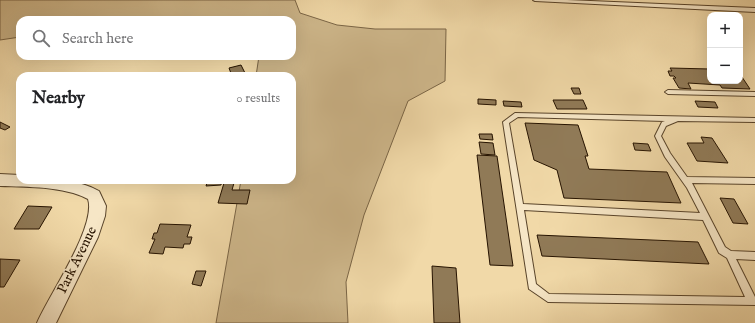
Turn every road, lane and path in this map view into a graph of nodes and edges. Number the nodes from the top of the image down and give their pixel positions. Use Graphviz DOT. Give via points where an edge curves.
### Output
graph roads {
  1 [pos="535,0"];
  2 [pos="622,2"];
  3 [pos="755,10"];
  4 [pos="668,92"];
  5 [pos="755,94"];
  6 [pos="678,119"];
  7 [pos="755,120"];
  8 [pos="0,180"];
  9 [pos="685,180"];
  10 [pos="16,181"];
  11 [pos="755,181"];
  12 [pos="61,184"];
  13 [pos="520,208"];
  14 [pos="705,217"];
  15 [pos="730,255"];
  16 [pos="755,256"];
  17 [pos="753,301"];
  18 [pos="46,323"];
  1 -- 2 [label="lane"];
  2 -- 3 [label="lane"];
  4 -- 5 [label="lane"];
  6 -- 7 [label="lane"];
  6 -- 9 [label="lane" via="664,124 658,136 667,155"];
  6 -- 13 [label="lane" via="517,115 506,122"];
  8 -- 10 [label="street, Park Avenue"];
  9 -- 11 [label="lane"];
  9 -- 14 [label="lane"];
  12 -- 18 [label="street, Park Avenue" via="83,189 94,196 98,206 97,216 90,237"];
  13 -- 14 [label="lane"];
  13 -- 17 [label="lane" via="532,286 548,298"];
  14 -- 15 [label="lane" via="722,250"];
  15 -- 16 [label="lane"];
  15 -- 17 [label="lane"];
}
